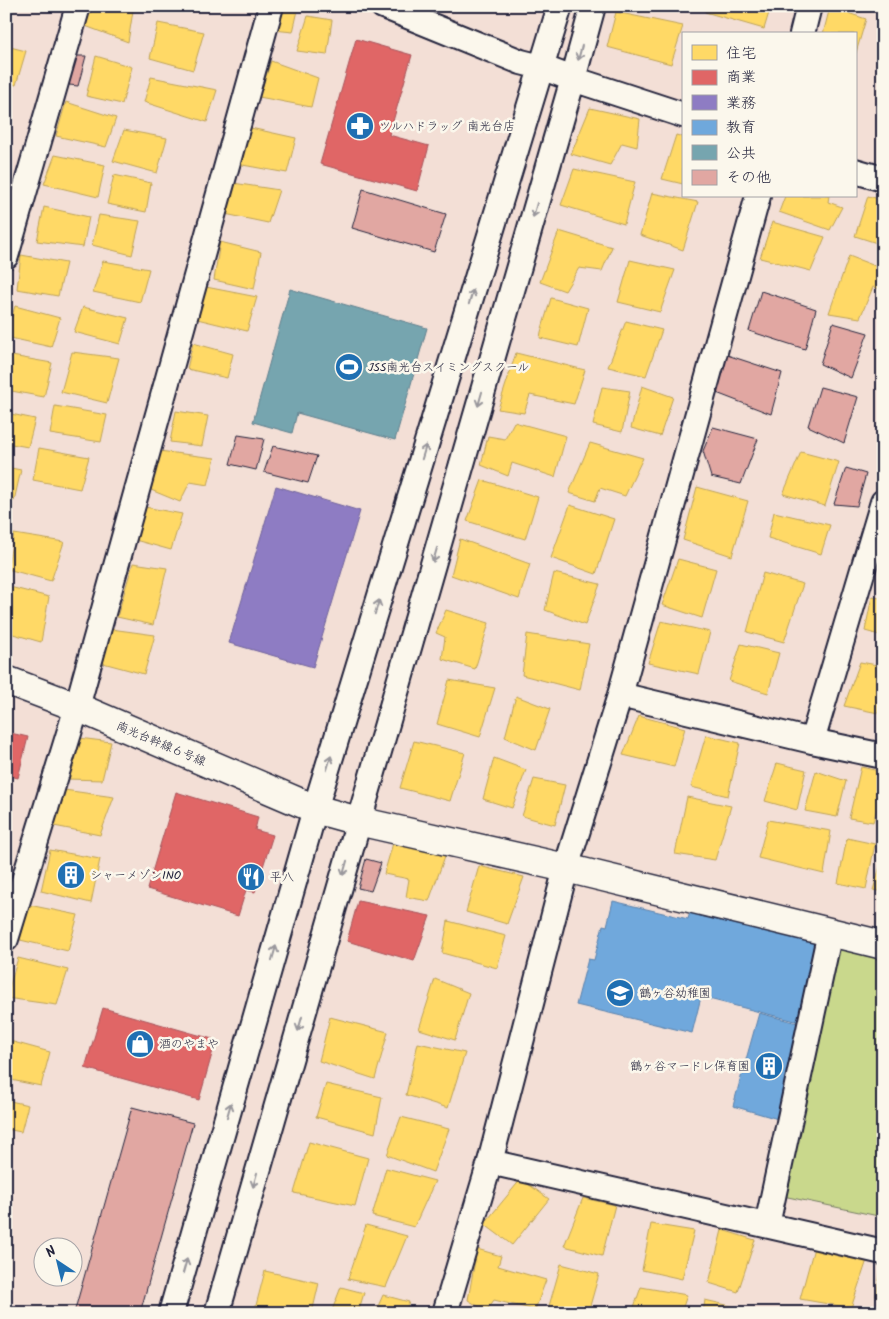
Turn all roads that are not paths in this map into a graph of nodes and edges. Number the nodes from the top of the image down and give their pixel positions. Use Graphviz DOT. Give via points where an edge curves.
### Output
graph roads {
  1 [pos="78,6"];
  2 [pos="271,6"];
  3 [pos="383,6"];
  4 [pos="560,6"];
  5 [pos="593,6"];
  6 [pos="809,6"];
  7 [pos="802,32"];
  8 [pos="541,67"];
  9 [pos="573,80"];
  10 [pos="682,115"];
  11 [pos="856,171"];
  12 [pos="883,180"];
  13 [pos="757,198"];
  14 [pos="6,256"];
  15 [pos="883,502"];
  16 [pos="6,680"];
  17 [pos="620,696"];
  18 [pos="77,707"];
  19 [pos="812,741"];
  20 [pos="883,756"];
  21 [pos="315,810"];
  22 [pos="358,821"];
  23 [pos="566,868"];
  24 [pos="830,932"];
  25 [pos="6,939"];
  26 [pos="883,945"];
  27 [pos="490,1162"];
  28 [pos="767,1225"];
  29 [pos="883,1252"];
  30 [pos="172,1313"];
  31 [pos="217,1313"];
  32 [pos="445,1313"];
  1 -- 14 [label="street"];
  2 -- 18 [label="street"];
  3 -- 8 [label="street" via="521,62"];
  4 -- 8 [label="street"];
  5 -- 9 [label="street, one-way"];
  6 -- 7 [label="street"];
  8 -- 9 [label="street"];
  21 -- 8 [label="street, one-way"];
  9 -- 10 [label="street"];
  9 -- 22 [label="street, one-way"];
  11 -- 12 [label="street"];
  13 -- 17 [label="street"];
  15 -- 19 [label="street"];
  16 -- 18 [label="street, 南光台幹線６号線"];
  17 -- 19 [label="street"];
  17 -- 23 [label="street"];
  18 -- 21 [label="street, 南光台幹線６号線"];
  18 -- 25 [label="street"];
  19 -- 20 [label="street"];
  21 -- 22 [label="street, 南光台幹線６号線"];
  30 -- 21 [label="street, one-way"];
  22 -- 23 [label="street, 南光台幹線６号線"];
  22 -- 31 [label="street, one-way"];
  23 -- 24 [label="street, 南光台幹線６号線"];
  23 -- 27 [label="street"];
  24 -- 26 [label="street, 南光台幹線６号線"];
  24 -- 28 [label="street"];
  27 -- 28 [label="street"];
  27 -- 32 [label="street"];
  28 -- 29 [label="street"];
}
